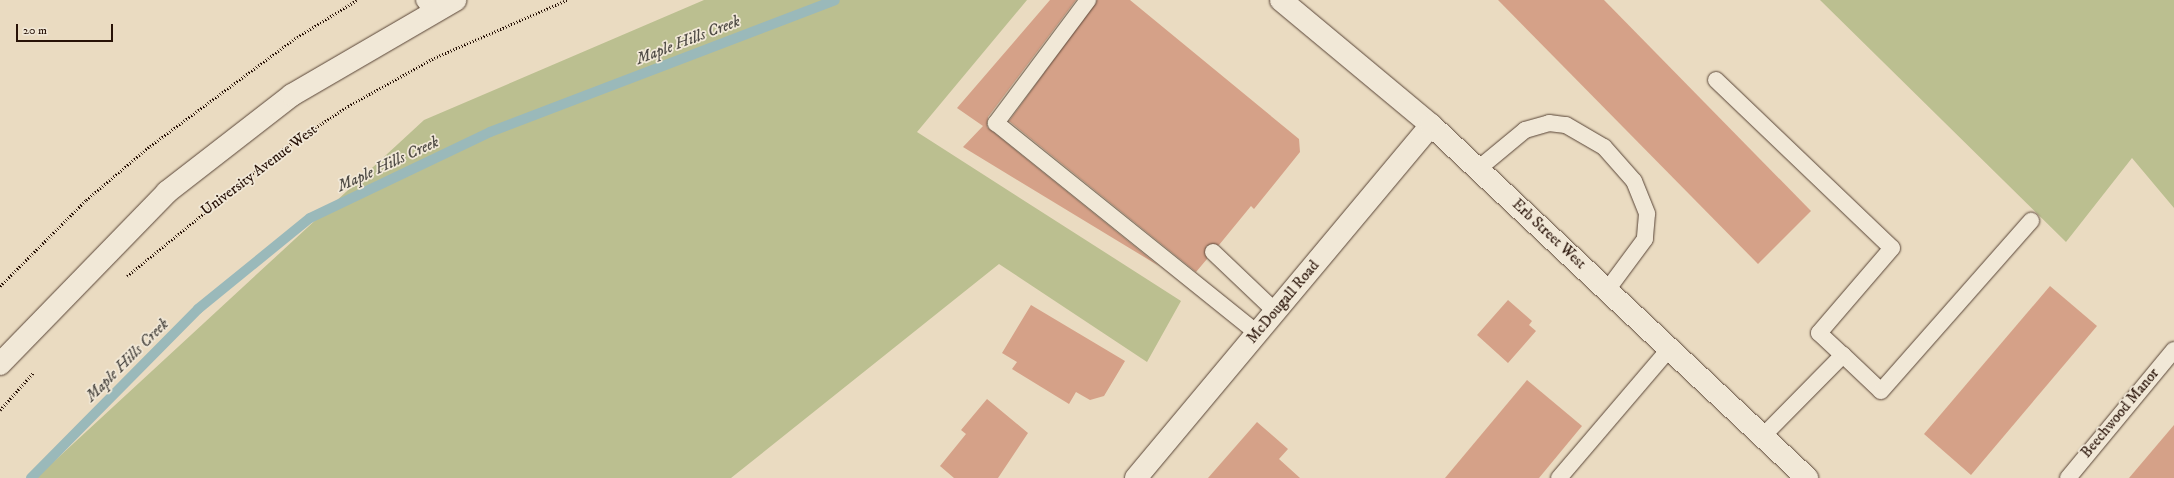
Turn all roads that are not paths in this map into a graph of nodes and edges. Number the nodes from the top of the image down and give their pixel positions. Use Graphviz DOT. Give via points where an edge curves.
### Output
graph roads {
  1 [pos="455,0"];
  2 [pos="1088,0"];
  3 [pos="1281,0"];
  4 [pos="429,6"];
  5 [pos="1716,80"];
  6 [pos="1431,125"];
  7 [pos="1478,169"];
  8 [pos="2031,221"];
  9 [pos="1213,252"];
  10 [pos="1608,289"];
  11 [pos="1275,311"];
  12 [pos="1257,333"];
  13 [pos="1669,349"];
  14 [pos="2174,350"];
  15 [pos="1843,355"];
  16 [pos="0,364"];
  17 [pos="1763,436"];
  18 [pos="1136,478"];
  19 [pos="1559,478"];
  20 [pos="1807,478"];
  21 [pos="2068,478"];
  1 -- 4 [label="main road"];
  2 -- 12 [label="lane" via="996,123"];
  3 -- 6 [label="main road, Erb Street West"];
  4 -- 16 [label="main road" via="292,95 167,192"];
  5 -- 15 [label="lane" via="1892,248 1819,333"];
  6 -- 7 [label="main road, Erb Street West"];
  6 -- 11 [label="main road, McDougall Road"];
  7 -- 10 [label="main road, Erb Street West"];
  7 -- 10 [label="lane" via="1525,130 1549,124 1566,125 1604,147 1634,181 1647,214 1645,240"];
  8 -- 15 [label="lane" via="1881,390"];
  9 -- 11 [label="lane"];
  10 -- 13 [label="main road, Erb Street West"];
  11 -- 12 [label="main road, McDougall Road"];
  12 -- 18 [label="main road, McDougall Road"];
  13 -- 17 [label="main road, Erb Street West"];
  13 -- 19 [label="lane"];
  14 -- 21 [label="lane, Beechwood Manor"];
  15 -- 17 [label="lane"];
  17 -- 20 [label="main road, Erb Street West"];
}
